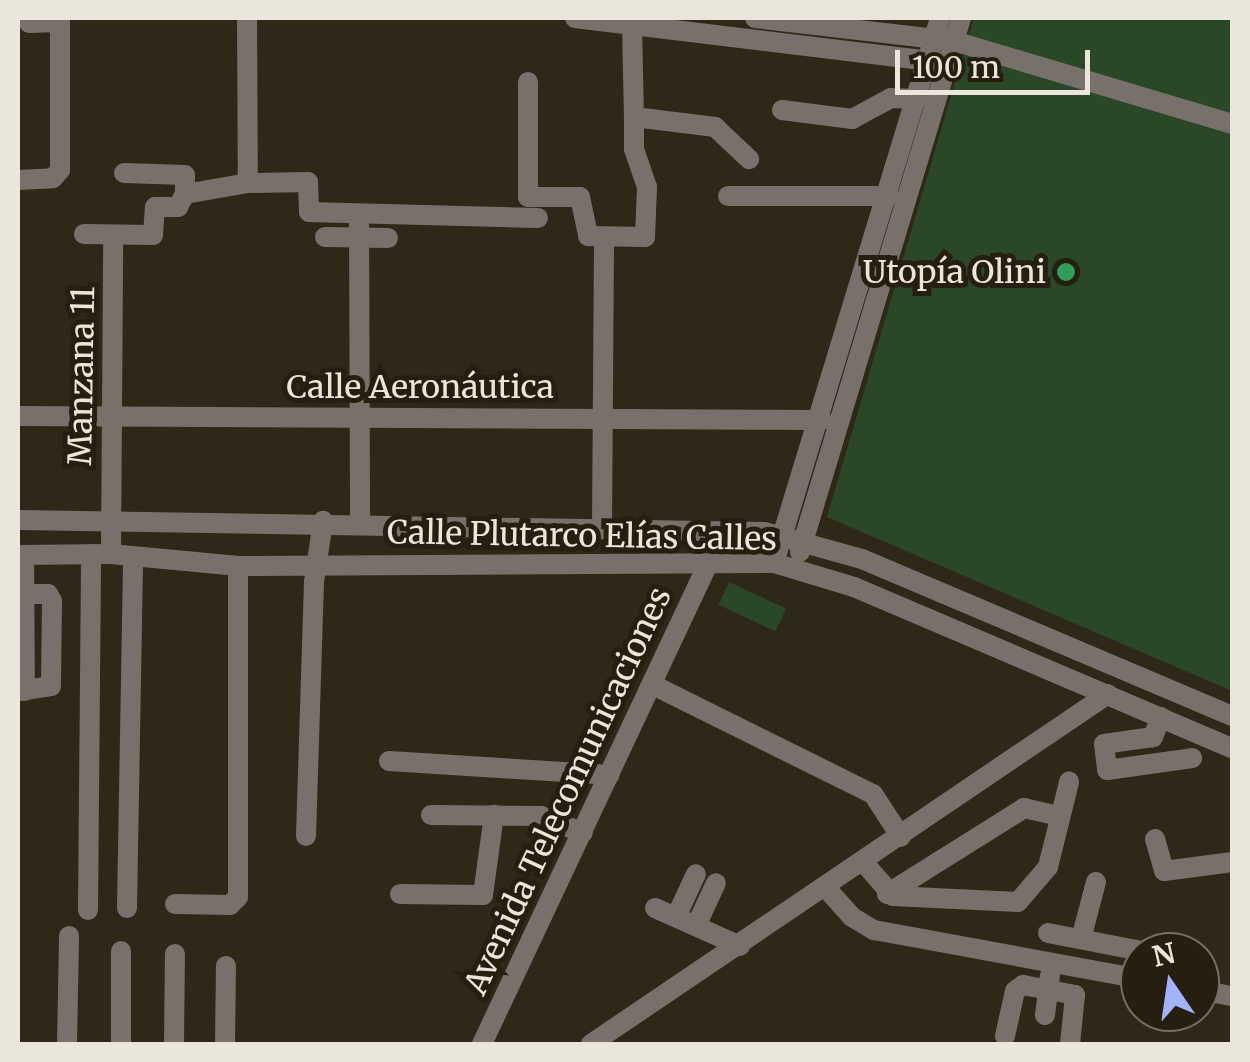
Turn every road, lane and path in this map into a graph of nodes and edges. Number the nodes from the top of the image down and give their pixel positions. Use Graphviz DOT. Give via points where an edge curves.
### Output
graph roads {
  1 [pos="247,18"];
  2 [pos="575,18"];
  3 [pos="755,18"];
  4 [pos="940,18"];
  5 [pos="961,18"];
  6 [pos="59,20"];
  7 [pos="799,20"];
  8 [pos="29,23"];
  9 [pos="632,24"];
  10 [pos="944,40"];
  11 [pos="938,62"];
  12 [pos="528,82"];
  13 [pos="916,99"];
  14 [pos="782,110"];
  15 [pos="634,116"];
  16 [pos="1232,124"];
  17 [pos="749,159"];
  18 [pos="124,173"];
  19 [pos="18,180"];
  20 [pos="248,184"];
  21 [pos="185,194"];
  22 [pos="728,196"];
  23 [pos="889,196"];
  24 [pos="359,215"];
  25 [pos="538,218"];
  26 [pos="84,234"];
  27 [pos="113,234"];
  28 [pos="604,237"];
  29 [pos="325,238"];
  30 [pos="359,238"];
  31 [pos="388,238"];
  32 [pos="18,416"];
  33 [pos="111,416"];
  34 [pos="357,416"];
  35 [pos="604,418"];
  36 [pos="822,420"];
  37 [pos="110,519"];
  38 [pos="18,520"];
  39 [pos="323,521"];
  40 [pos="360,521"];
  41 [pos="602,529"];
  42 [pos="794,538"];
  43 [pos="101,554"];
  44 [pos="21,555"];
  45 [pos="132,561"];
  46 [pos="318,564"];
  47 [pos="708,564"];
  48 [pos="238,566"];
  49 [pos="784,566"];
  50 [pos="20,594"];
  51 [pos="653,685"];
  52 [pos="21,691"];
  53 [pos="1108,694"];
  54 [pos="1232,716"];
  55 [pos="1157,727"];
  56 [pos="1232,748"];
  57 [pos="1192,758"];
  58 [pos="389,761"];
  59 [pos="1158,762"];
  60 [pos="610,775"];
  61 [pos="1069,782"];
  62 [pos="432,814"];
  63 [pos="494,814"];
  64 [pos="1058,816"];
  65 [pos="583,832"];
  66 [pos="306,836"];
  67 [pos="901,837"];
  68 [pos="1156,839"];
  69 [pos="1232,862"];
  70 [pos="864,863"];
  71 [pos="696,874"];
  72 [pos="1096,882"];
  73 [pos="716,883"];
  74 [pos="826,888"];
  75 [pos="400,894"];
  76 [pos="887,894"];
  77 [pos="175,904"];
  78 [pos="127,908"];
  79 [pos="656,908"];
  80 [pos="88,910"];
  81 [pos="676,917"];
  82 [pos="696,926"];
  83 [pos="1048,933"];
  84 [pos="69,936"];
  85 [pos="1081,939"];
  86 [pos="740,946"];
  87 [pos="1120,947"];
  88 [pos="121,951"];
  89 [pos="175,954"];
  90 [pos="1051,963"];
  91 [pos="226,966"];
  92 [pos="1120,975"];
  93 [pos="1048,989"];
  94 [pos="1045,1015"];
  95 [pos="1005,1036"];
  96 [pos="599,1042"];
  97 [pos="67,1044"];
  98 [pos="121,1044"];
  99 [pos="174,1044"];
  100 [pos="225,1044"];
  101 [pos="482,1044"];
  102 [pos="1070,1044"];
  1 -- 20 [label="street"];
  2 -- 9 [label="street"];
  3 -- 7 [label="street"];
  4 -- 10 [label="street"];
  5 -- 10 [label="street"];
  6 -- 8 [label="street"];
  6 -- 19 [label="street" via="60,170 53,178"];
  7 -- 10 [label="street"];
  9 -- 11 [label="street"];
  9 -- 15 [label="street"];
  10 -- 11 [label="street"];
  10 -- 16 [label="street"];
  11 -- 13 [label="street"];
  11 -- 42 [label="street"];
  12 -- 28 [label="street" via="528,196 580,197 585,233"];
  13 -- 14 [label="street" via="890,98 850,119"];
  13 -- 23 [label="street"];
  15 -- 17 [label="street" via="715,127"];
  15 -- 28 [label="street" via="634,149 647,188 645,237"];
  18 -- 21 [label="street" via="185,175"];
  20 -- 21 [label="street"];
  20 -- 24 [label="street" via="308,182 309,212"];
  21 -- 27 [label="street" via="178,207 155,208 154,234"];
  22 -- 23 [label="street"];
  23 -- 36 [label="street"];
  24 -- 25 [label="street"];
  24 -- 30 [label="street"];
  26 -- 27 [label="street"];
  27 -- 33 [label="street, Manzana 11"];
  28 -- 35 [label="street"];
  29 -- 30 [label="street"];
  30 -- 31 [label="street"];
  30 -- 34 [label="street"];
  32 -- 33 [label="street, Calle Aeronáutica"];
  33 -- 34 [label="street, Calle Aeronáutica"];
  33 -- 37 [label="street, Manzana 11"];
  34 -- 35 [label="street, Calle Aeronáutica"];
  34 -- 40 [label="street"];
  35 -- 36 [label="street, Calle Aeronáutica"];
  35 -- 41 [label="street"];
  36 -- 42 [label="street"];
  37 -- 38 [label="street, Calle Plutarco Elías Calles"];
  37 -- 39 [label="street, Calle Plutarco Elías Calles"];
  37 -- 43 [label="street, Manzana 11"];
  39 -- 40 [label="street, Calle Plutarco Elías Calles"];
  39 -- 46 [label="street"];
  40 -- 41 [label="street, Calle Plutarco Elías Calles"];
  41 -- 42 [label="street, Calle Plutarco Elías Calles"];
  42 -- 49 [label="street"];
  42 -- 54 [label="street, Calle Plutarco Elías Calles" via="862,559"];
  43 -- 44 [label="street, Calle Plutarco Elías Calles"];
  43 -- 45 [label="street, Calle Plutarco Elías Calles"];
  43 -- 80 [label="street, Manzana 11"];
  44 -- 50 [label="street"];
  45 -- 48 [label="street, Calle Plutarco Elías Calles"];
  45 -- 78 [label="street"];
  46 -- 47 [label="street, Calle Plutarco Elías Calles"];
  46 -- 48 [label="street, Calle Plutarco Elías Calles"];
  46 -- 66 [label="street"];
  47 -- 49 [label="street, Calle Plutarco Elías Calles"];
  47 -- 51 [label="street, Avenida Telecomunicaciones"];
  48 -- 77 [label="street" via="238,897 230,905"];
  49 -- 53 [label="street, Calle Plutarco Elías Calles" via="854,586"];
  50 -- 52 [label="street"];
  50 -- 52 [label="street" via="48,594 52,601 51,686"];
  51 -- 60 [label="street, Avenida Telecomunicaciones"];
  51 -- 67 [label="street" via="872,794"];
  53 -- 55 [label="street, Calle Plutarco Elías Calles"];
  53 -- 67 [label="street"];
  55 -- 56 [label="street, Calle Plutarco Elías Calles"];
  55 -- 59 [label="street"];
  55 -- 59 [label="street" via="1104,744 1107,770"];
  57 -- 59 [label="street"];
  58 -- 60 [label="street"];
  60 -- 65 [label="street, Avenida Telecomunicaciones"];
  61 -- 64 [label="street"];
  62 -- 63 [label="street"];
  63 -- 65 [label="street" via="541,816"];
  63 -- 75 [label="street" via="483,894"];
  64 -- 76 [label="street" via="1024,808"];
  64 -- 76 [label="street" via="1048,867 1018,902"];
  65 -- 101 [label="street, Avenida Telecomunicaciones"];
  67 -- 70 [label="street"];
  68 -- 69 [label="street" via="1164,872"];
  70 -- 74 [label="street"];
  70 -- 76 [label="street"];
  71 -- 81 [label="street"];
  72 -- 85 [label="street"];
  73 -- 82 [label="street"];
  74 -- 86 [label="street"];
  74 -- 90 [label="street" via="874,930"];
  79 -- 81 [label="street"];
  81 -- 82 [label="street"];
  82 -- 86 [label="street"];
  83 -- 85 [label="street"];
  84 -- 97 [label="street"];
  85 -- 87 [label="street"];
  86 -- 96 [label="street"];
  88 -- 98 [label="street"];
  89 -- 99 [label="street"];
  90 -- 92 [label="street"];
  90 -- 93 [label="street"];
  91 -- 100 [label="street"];
  93 -- 94 [label="street"];
  93 -- 95 [label="street" via="1016,988"];
  93 -- 102 [label="street" via="1076,995"];
}
